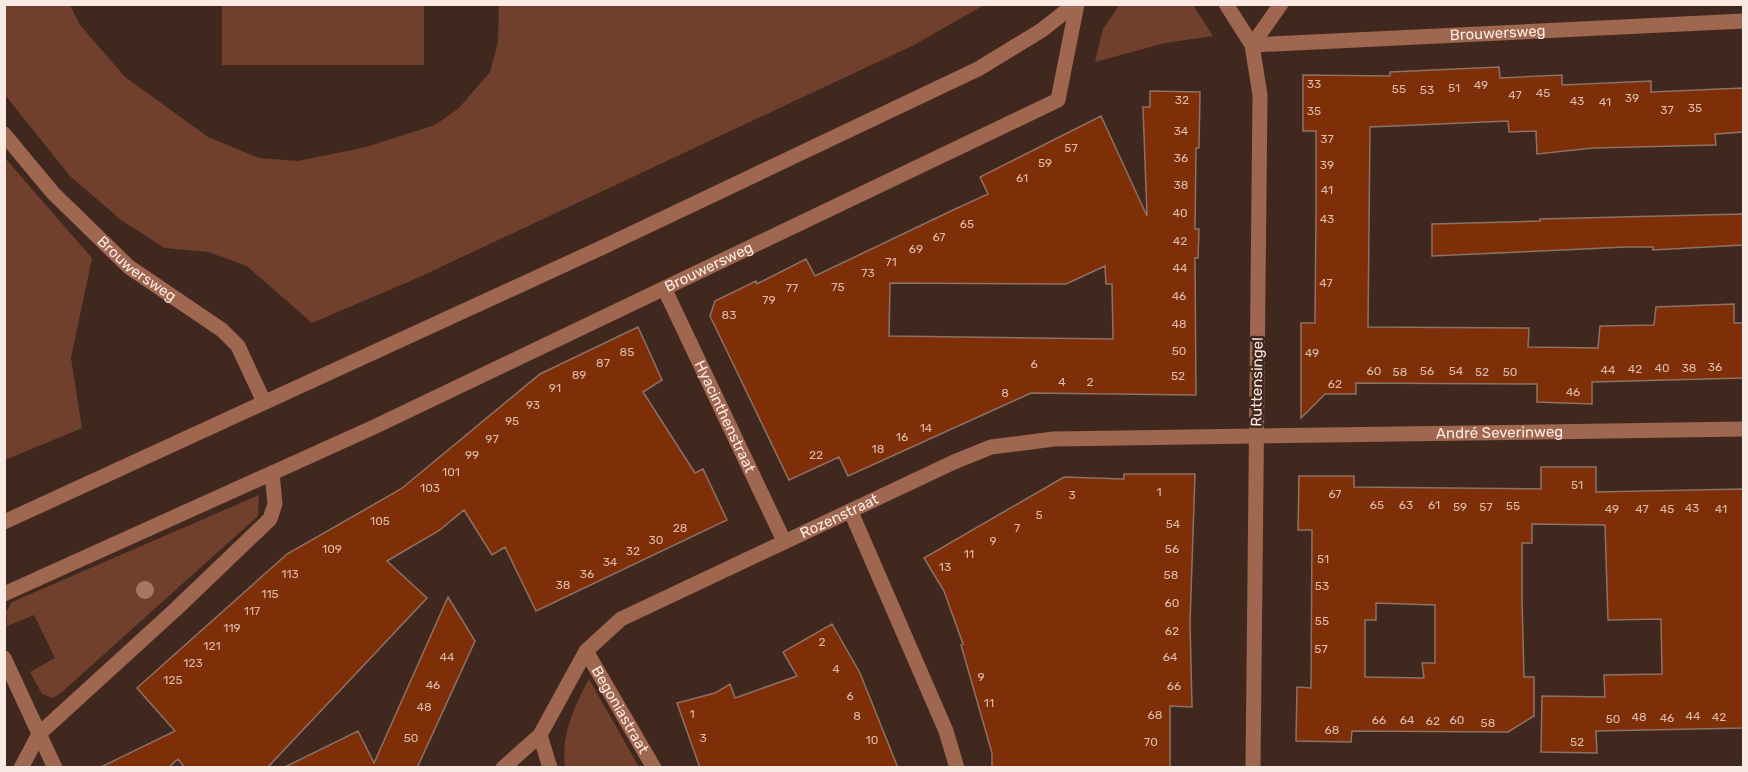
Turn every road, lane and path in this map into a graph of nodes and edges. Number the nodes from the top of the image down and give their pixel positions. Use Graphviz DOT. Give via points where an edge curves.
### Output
graph roads {
  1 [pos="1076,4"];
  2 [pos="1226,4"];
  3 [pos="1281,4"];
  4 [pos="1743,21"];
  5 [pos="1252,45"];
  6 [pos="4,134"];
  7 [pos="665,290"];
  8 [pos="264,402"];
  9 [pos="1743,429"];
  10 [pos="1256,435"];
  11 [pos="272,473"];
  12 [pos="851,512"];
  13 [pos="4,522"];
  14 [pos="784,541"];
  15 [pos="4,594"];
  16 [pos="586,651"];
  17 [pos="4,658"];
  18 [pos="39,734"];
  19 [pos="540,735"];
  20 [pos="21,768"];
  21 [pos="55,768"];
  22 [pos="503,768"];
  23 [pos="550,768"];
  24 [pos="654,768"];
  25 [pos="957,768"];
  26 [pos="1253,768"];
  1 -- 7 [label="street, Brouwersweg" via="1058,100"];
  1 -- 8 [label="street, Brouwersweg" via="978,69"];
  2 -- 5 [label="street, Ruttensingel"];
  3 -- 5 [label="street"];
  4 -- 5 [label="street, Brouwersweg"];
  5 -- 10 [label="street, Ruttensingel" via="1260,95"];
  6 -- 8 [label="street, Brouwersweg" via="53,193 129,267 230,338"];
  7 -- 11 [label="street, Brouwersweg"];
  7 -- 14 [label="street, Hyacinthenstraat"];
  8 -- 13 [label="street, Brouwersweg"];
  9 -- 10 [label="street, André Severinweg"];
  10 -- 12 [label="street, Rozenstraat" via="1054,439 1002,445 954,462"];
  10 -- 26 [label="street, Ruttensingel"];
  11 -- 15 [label="street, Brouwersweg"];
  11 -- 18 [label="street" via="275,504 270,519"];
  12 -- 14 [label="street, Rozenstraat"];
  12 -- 25 [label="street" via="946,730"];
  14 -- 16 [label="street, Rozenstraat" via="635,611"];
  16 -- 19 [label="street, Rozenstraat"];
  16 -- 24 [label="street, Begoniastraat"];
  17 -- 18 [label="street"];
  18 -- 20 [label="street"];
  18 -- 21 [label="street"];
  19 -- 22 [label="street, Rozenstraat"];
  19 -- 23 [label="street"];
}
